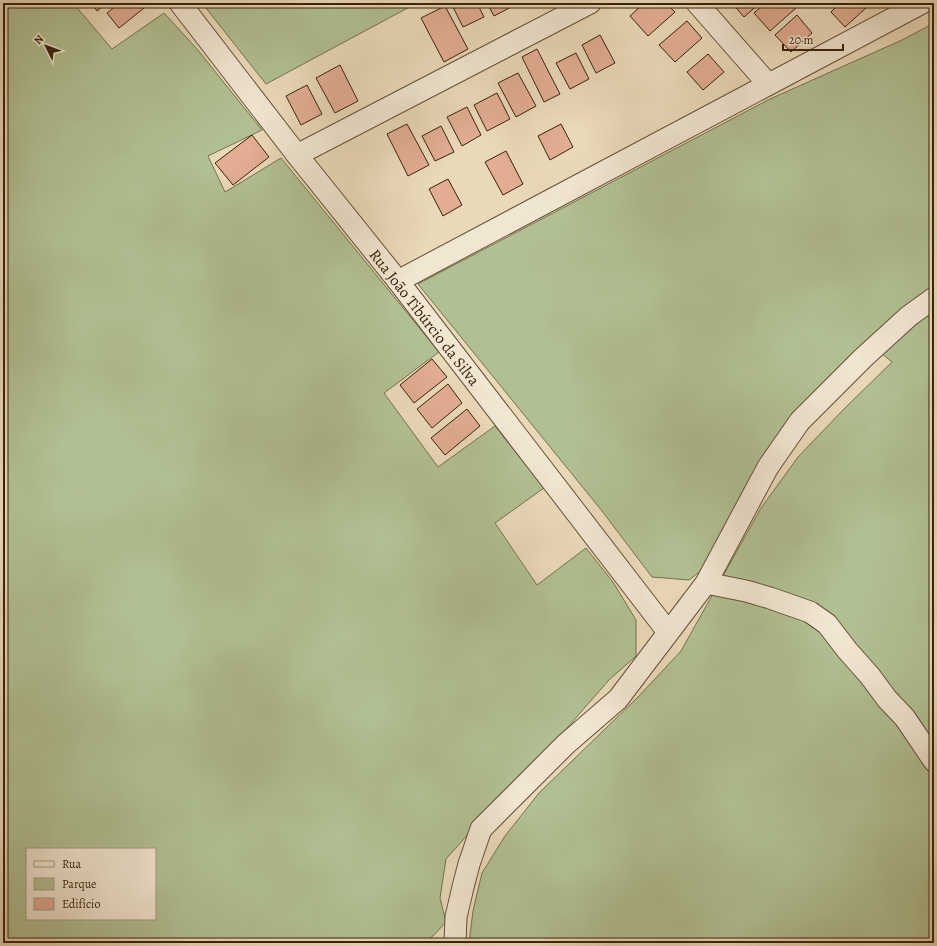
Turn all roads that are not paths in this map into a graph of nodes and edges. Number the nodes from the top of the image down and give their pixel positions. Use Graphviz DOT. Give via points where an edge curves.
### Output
graph roads {
  1 [pos="180,3"];
  2 [pos="590,3"];
  3 [pos="697,3"];
  4 [pos="909,6"];
  5 [pos="768,84"];
  6 [pos="297,155"];
  7 [pos="398,281"];
  8 [pos="934,298"];
  9 [pos="706,583"];
  10 [pos="668,632"];
  11 [pos="934,760"];
  12 [pos="455,943"];
  1 -- 6 [label="street, Rua João Tibúrcio da Silva"];
  2 -- 6 [label="street"];
  3 -- 5 [label="street"];
  4 -- 5 [label="street"];
  5 -- 7 [label="street"];
  6 -- 7 [label="street, Rua João Tibúrcio da Silva"];
  7 -- 10 [label="street, Rua João Tibúrcio da Silva"];
  8 -- 9 [label="street" via="909,316 863,358 800,421 768,467"];
  9 -- 10 [label="street"];
  9 -- 11 [label="street" via="770,598 810,612 827,624 905,718"];
  10 -- 12 [label="street" via="618,699 566,744 481,829 456,917"];
}
